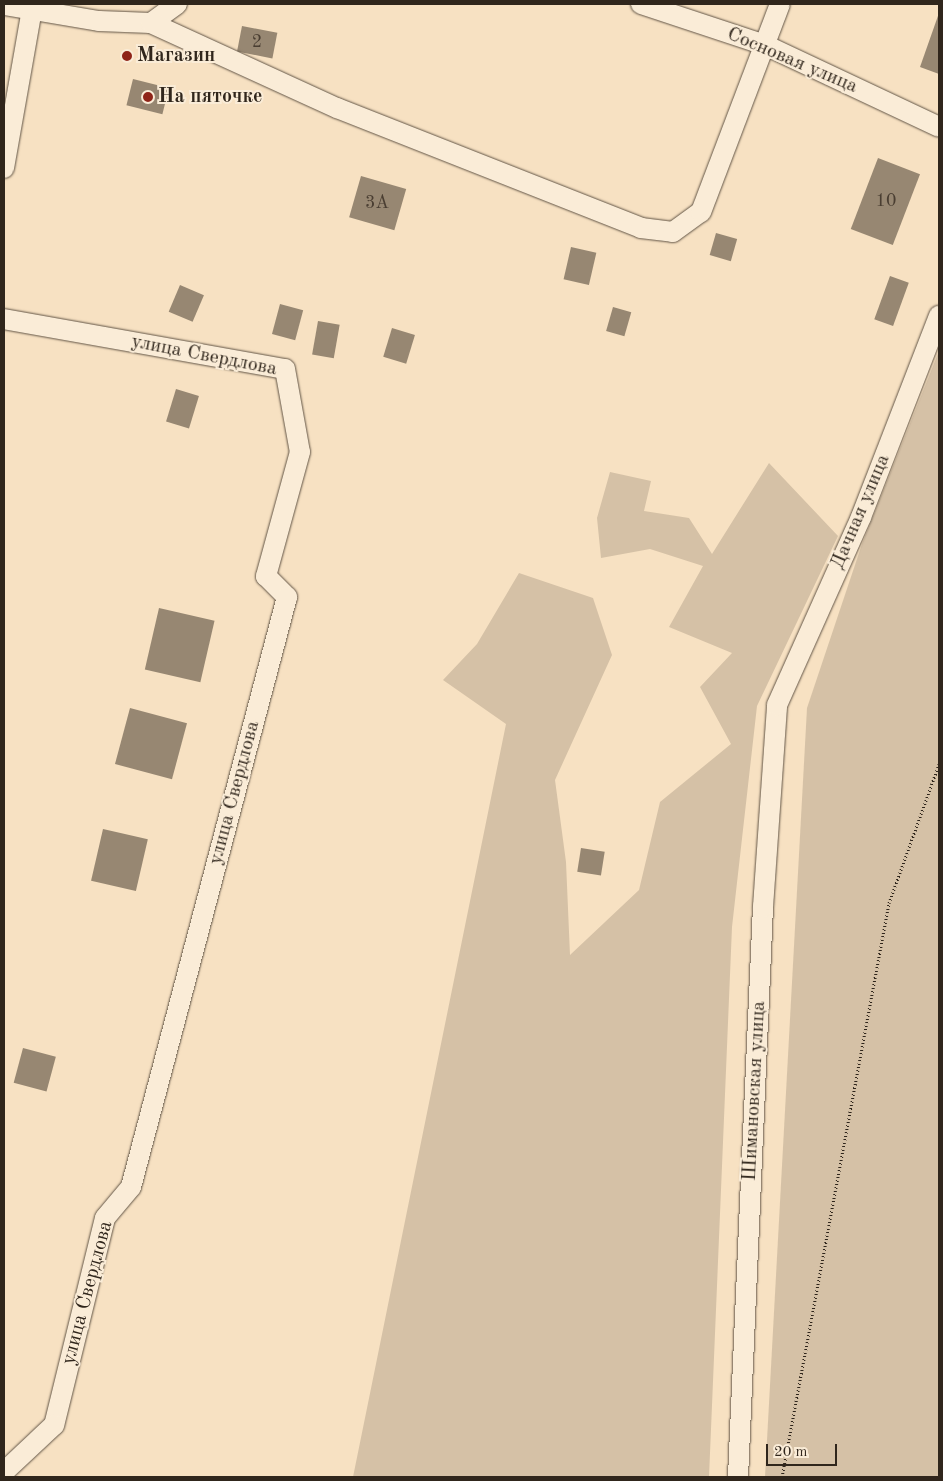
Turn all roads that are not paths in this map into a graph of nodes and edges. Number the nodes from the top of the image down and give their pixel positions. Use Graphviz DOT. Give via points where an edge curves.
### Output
graph roads {
  1 [pos="177,4"];
  2 [pos="641,4"];
  3 [pos="780,4"];
  4 [pos="4,5"];
  5 [pos="32,9"];
  6 [pos="151,23"];
  7 [pos="765,45"];
  8 [pos="939,127"];
  9 [pos="4,168"];
  10 [pos="939,316"];
  11 [pos="4,318"];
  12 [pos="777,705"];
  13 [pos="4,1472"];
  14 [pos="738,1477"];
  1 -- 6 [label="street"];
  2 -- 7 [label="street, Сосновая улица"];
  3 -- 7 [label="street"];
  4 -- 5 [label="street"];
  5 -- 6 [label="street" via="99,21"];
  5 -- 9 [label="street"];
  6 -- 7 [label="street" via="337,108 641,228 673,232 701,212"];
  7 -- 8 [label="street, Сосновая улица"];
  10 -- 12 [label="street, Дачная улица" via="861,517"];
  11 -- 13 [label="street, улица Свердлова" via="285,369 300,452 266,576 287,597 131,1188 105,1218 54,1425"];
  12 -- 14 [label="street, Шимановская улица" via="763,907"];
}
